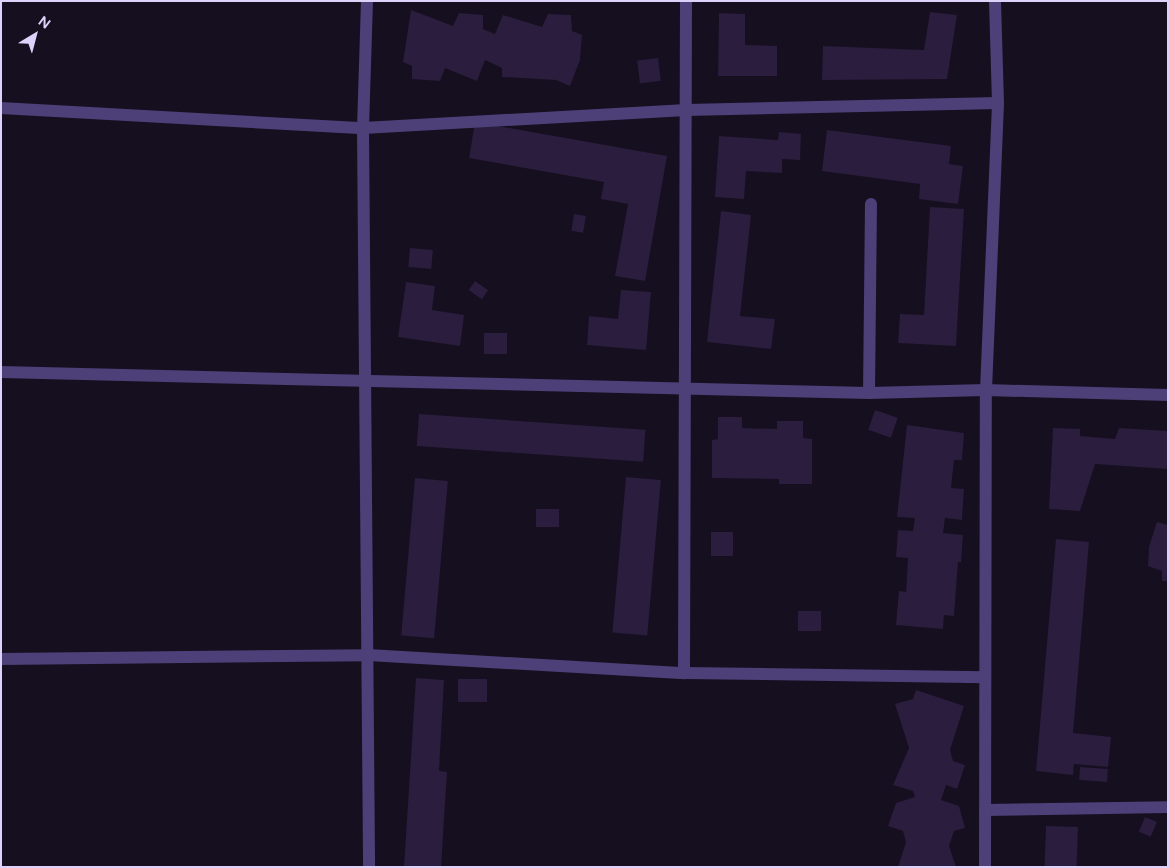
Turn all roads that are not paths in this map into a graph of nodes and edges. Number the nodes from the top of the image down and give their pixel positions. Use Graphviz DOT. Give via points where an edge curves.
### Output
graph roads {
  1 [pos="368,1"];
  2 [pos="686,1"];
  3 [pos="995,1"];
  4 [pos="998,103"];
  5 [pos="1,108"];
  6 [pos="686,110"];
  7 [pos="363,128"];
  8 [pos="871,204"];
  9 [pos="1,372"];
  10 [pos="367,381"];
  11 [pos="684,388"];
  12 [pos="986,390"];
  13 [pos="870,393"];
  14 [pos="1168,395"];
  15 [pos="368,656"];
  16 [pos="1,659"];
  17 [pos="684,673"];
  18 [pos="985,676"];
  19 [pos="1168,807"];
  20 [pos="985,810"];
  21 [pos="369,867"];
  22 [pos="984,867"];
  1 -- 7 [label="street"];
  2 -- 6 [label="street"];
  3 -- 4 [label="street"];
  4 -- 6 [label="street"];
  4 -- 12 [label="street"];
  5 -- 7 [label="street"];
  6 -- 7 [label="street"];
  6 -- 11 [label="street"];
  7 -- 10 [label="street"];
  8 -- 13 [label="street"];
  9 -- 10 [label="street"];
  10 -- 11 [label="street"];
  10 -- 15 [label="street"];
  11 -- 13 [label="street"];
  11 -- 17 [label="street"];
  12 -- 13 [label="street"];
  12 -- 14 [label="street"];
  12 -- 18 [label="street"];
  15 -- 16 [label="street"];
  15 -- 17 [label="street"];
  15 -- 21 [label="street"];
  17 -- 18 [label="street"];
  18 -- 20 [label="street"];
  19 -- 20 [label="street"];
  20 -- 22 [label="street"];
}
